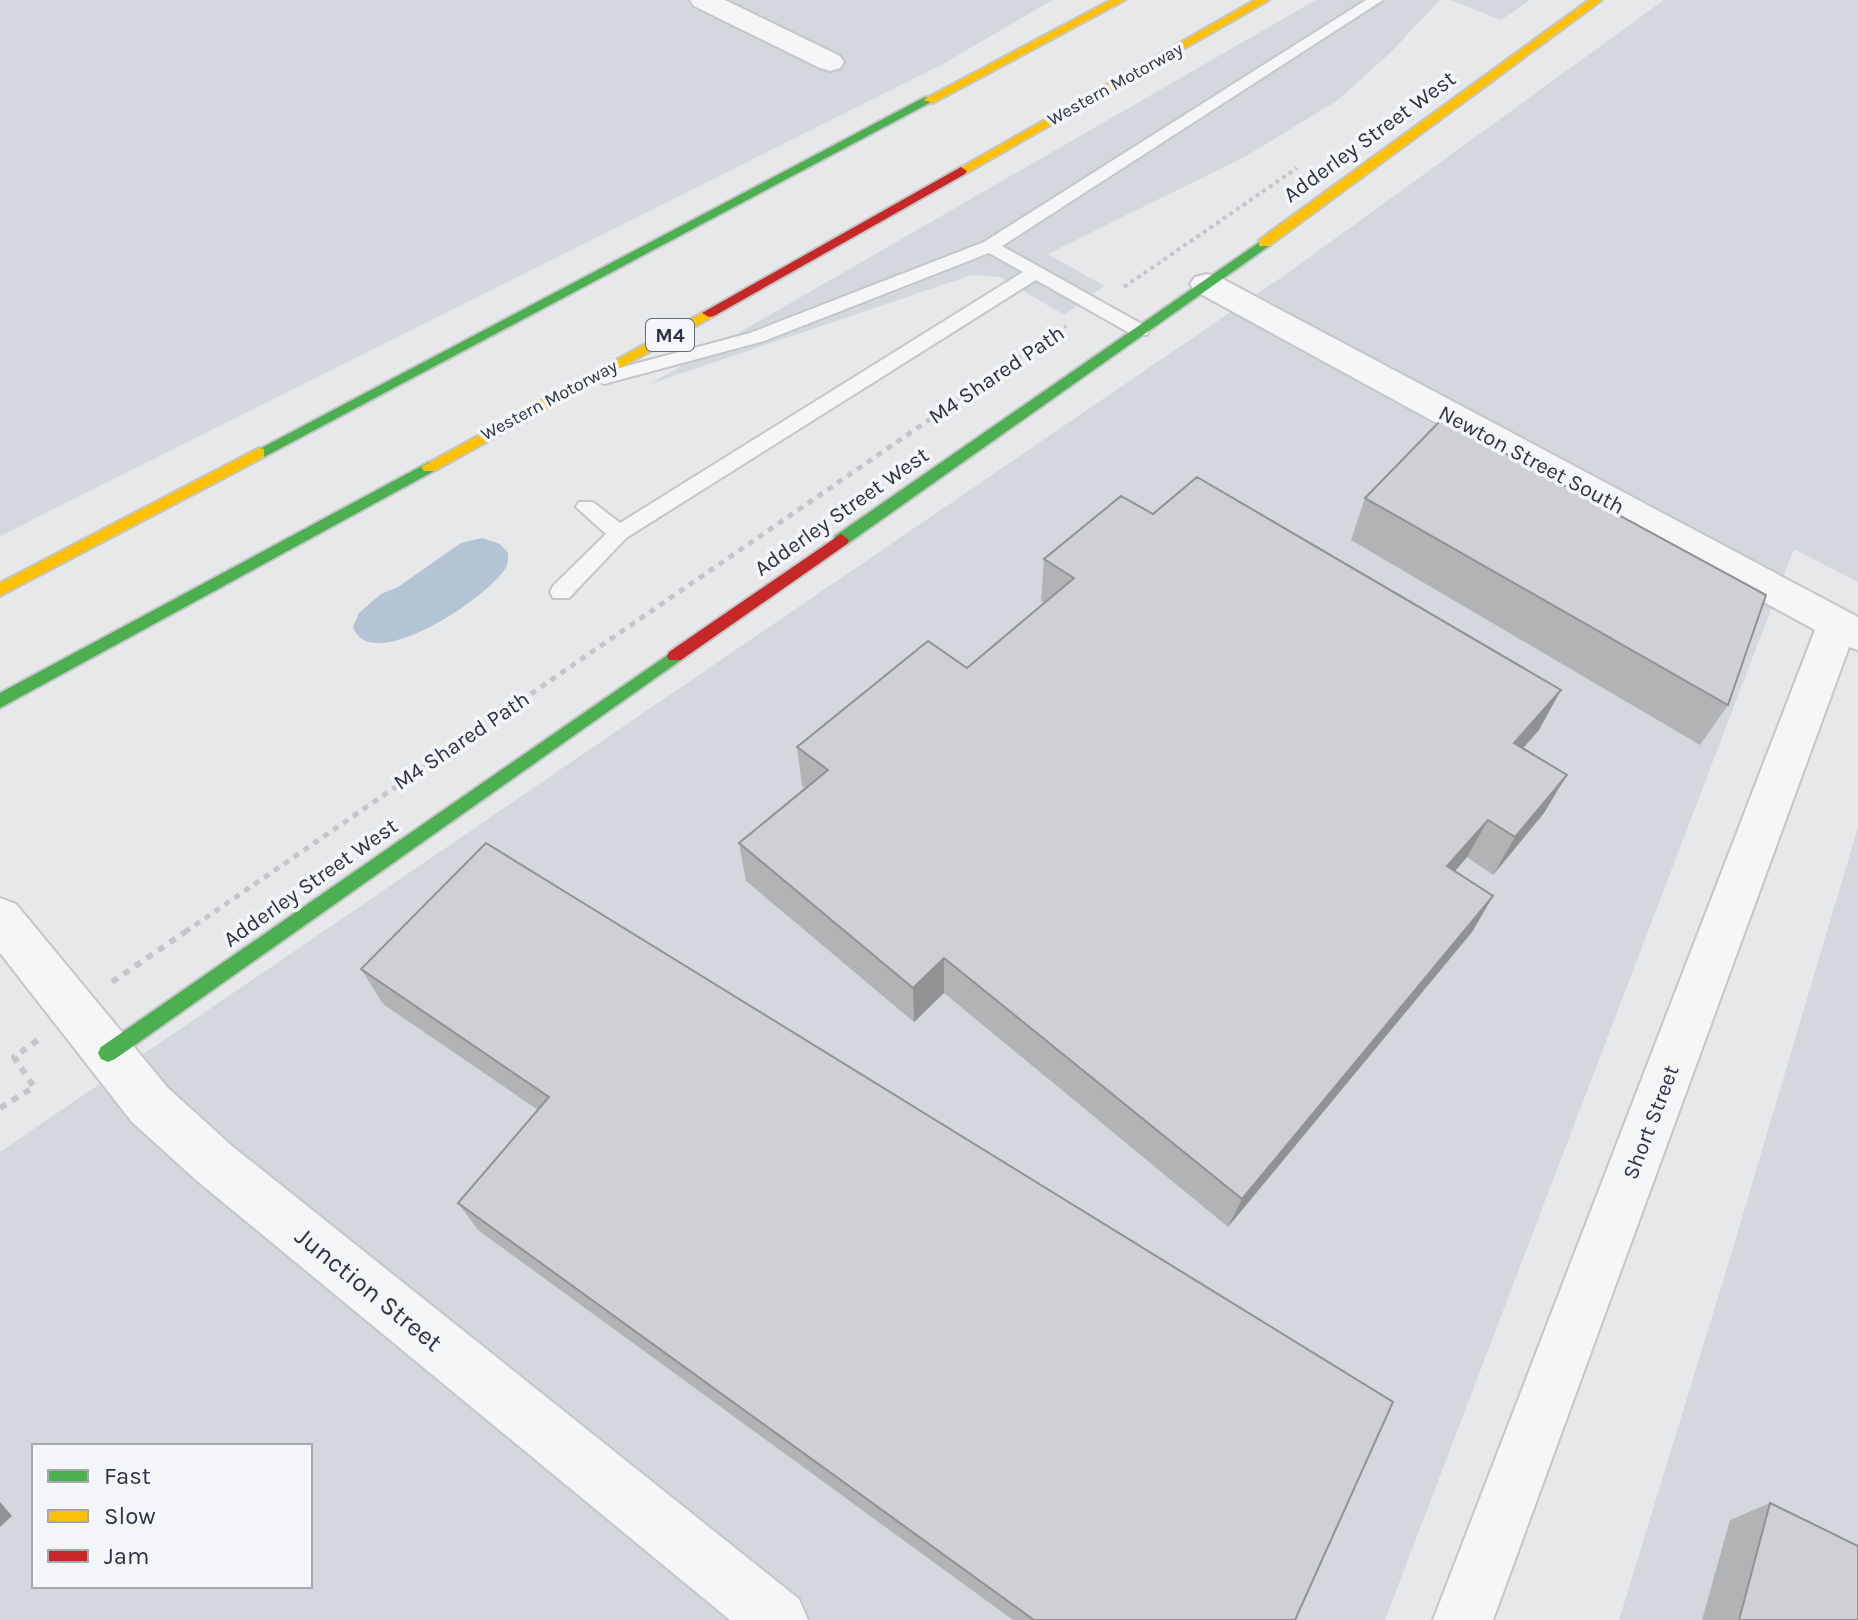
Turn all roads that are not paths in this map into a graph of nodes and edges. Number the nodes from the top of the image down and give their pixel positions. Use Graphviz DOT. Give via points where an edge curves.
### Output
graph roads {
  1 [pos="704,0"];
  2 [pos="1119,0"];
  3 [pos="1263,0"];
  4 [pos="1376,0"];
  5 [pos="1596,0"];
  6 [pos="830,62"];
  7 [pos="990,246"];
  8 [pos="1036,272"];
  9 [pos="1207,284"];
  10 [pos="1140,331"];
  11 [pos="583,384"];
  12 [pos="586,507"];
  13 [pos="619,533"];
  14 [pos="6,587"];
  15 [pos="561,592"];
  16 [pos="1848,629"];
  17 [pos="0,701"];
  18 [pos="0,918"];
  19 [pos="108,1053"];
  20 [pos="778,1620"];
  21 [pos="1463,1620"];
  1 -- 6 [label="street"];
  2 -- 14 [label="main road"];
  3 -- 11 [label="main road, Western Motorway / M4"];
  4 -- 7 [label="lane"];
  5 -- 9 [label="main road, Adderley Street West"];
  7 -- 8 [label="lane"];
  7 -- 11 [label="lane" via="757,337"];
  8 -- 10 [label="lane"];
  8 -- 13 [label="lane"];
  9 -- 10 [label="main road, Adderley Street West"];
  9 -- 16 [label="street, Newton Street South"];
  10 -- 19 [label="main road, Adderley Street West"];
  11 -- 17 [label="main road, Western Motorway / M4"];
  12 -- 13 [label="lane"];
  13 -- 15 [label="lane"];
  16 -- 21 [label="street, Short Street"];
  18 -- 19 [label="street, Junction Street"];
  19 -- 20 [label="street, Junction Street" via="150,1105 214,1163"];
}
